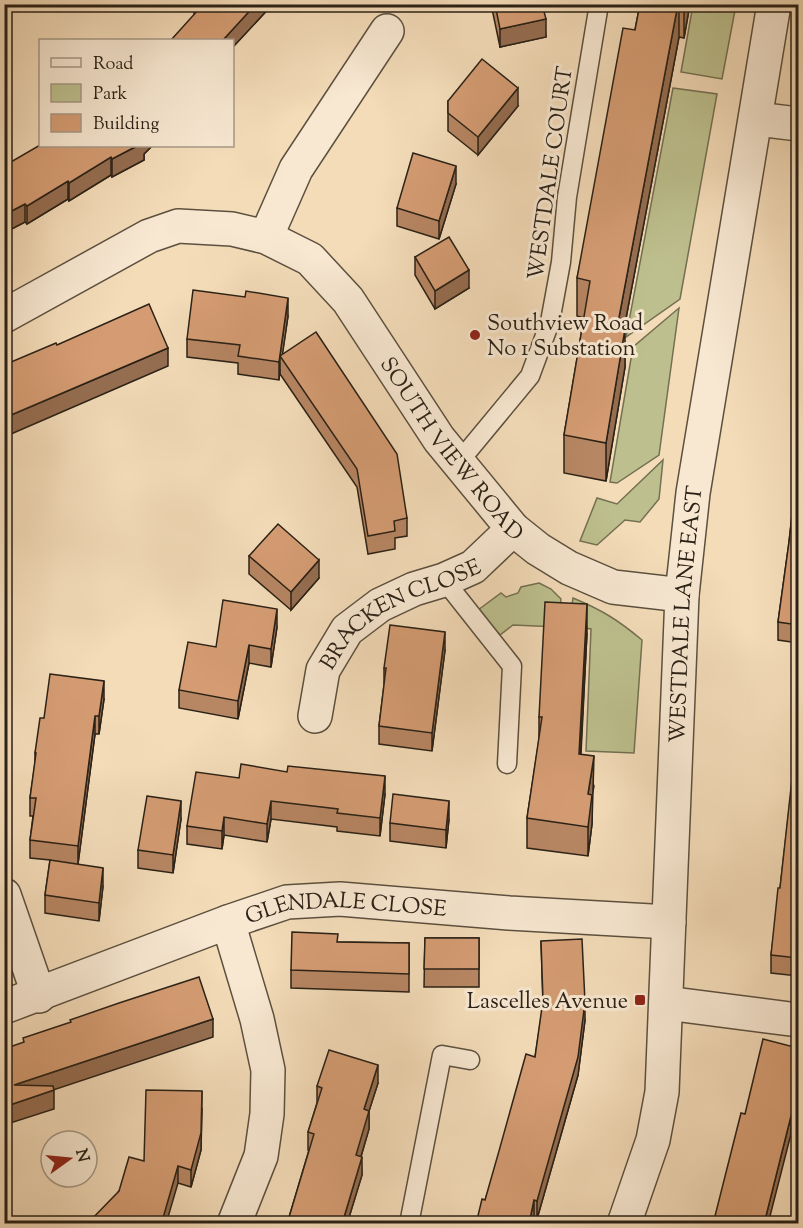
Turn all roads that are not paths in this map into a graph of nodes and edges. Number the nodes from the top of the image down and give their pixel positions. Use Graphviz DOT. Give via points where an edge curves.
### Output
graph roads {
  1 [pos="598,4"];
  2 [pos="774,4"];
  3 [pos="387,31"];
  4 [pos="756,119"];
  5 [pos="798,124"];
  6 [pos="266,237"];
  7 [pos="4,316"];
  8 [pos="458,463"];
  9 [pos="513,529"];
  10 [pos="444,580"];
  11 [pos="682,595"];
  12 [pos="315,716"];
  13 [pos="507,764"];
  14 [pos="4,895"];
  15 [pos="228,922"];
  16 [pos="669,922"];
  17 [pos="39,996"];
  18 [pos="666,1003"];
  19 [pos="4,1008"];
  20 [pos="798,1020"];
  21 [pos="470,1059"];
  22 [pos="234,1224"];
  23 [pos="409,1224"];
  24 [pos="624,1224"];
  1 -- 8 [label="lane, WESTDALE COURT" via="550,322 530,376"];
  2 -- 4 [label="street, WESTDALE LANE EAST"];
  3 -- 6 [label="street" via="296,169"];
  4 -- 5 [label="street"];
  4 -- 11 [label="street, WESTDALE LANE EAST" via="693,493"];
  6 -- 7 [label="street, SOUTH VIEW ROAD" via="231,229 178,226 149,236"];
  6 -- 8 [label="street, SOUTH VIEW ROAD" via="310,259 348,300"];
  8 -- 9 [label="street, SOUTH VIEW ROAD"];
  9 -- 10 [label="street, BRACKEN CLOSE" via="473,567"];
  9 -- 11 [label="street, SOUTH VIEW ROAD" via="569,568 613,587"];
  10 -- 12 [label="street, BRACKEN CLOSE" via="381,604 347,630 323,670"];
  10 -- 13 [label="lane" via="512,666"];
  11 -- 16 [label="street, WESTDALE LANE EAST"];
  14 -- 17 [label="street"];
  15 -- 16 [label="street, GLENDALE CLOSE" via="287,902 340,899"];
  15 -- 17 [label="street, GLENDALE CLOSE"];
  15 -- 22 [label="street" via="268,1070 261,1156"];
  16 -- 18 [label="street, WESTDALE LANE EAST"];
  17 -- 19 [label="street, GLENDALE CLOSE"];
  18 -- 20 [label="street"];
  18 -- 24 [label="street, WESTDALE LANE EAST" via="662,1092 653,1140"];
  21 -- 23 [label="lane" via="442,1055"];
}
